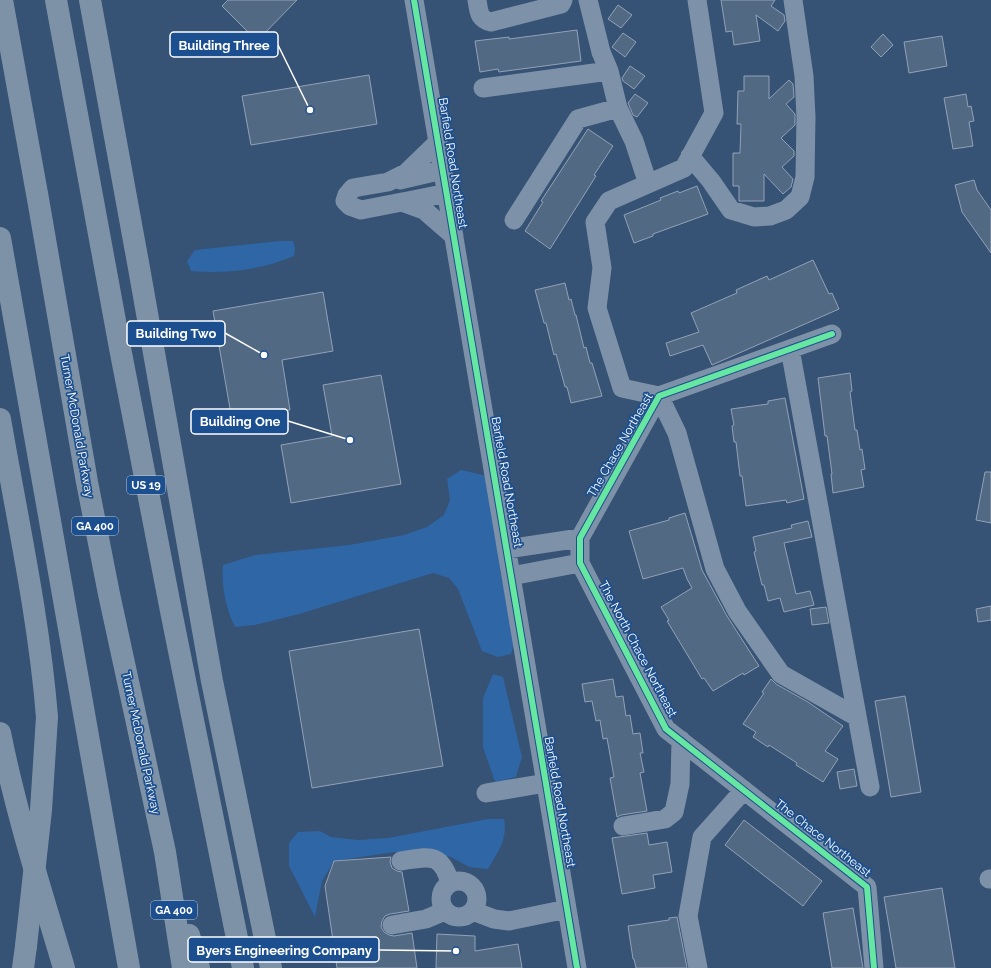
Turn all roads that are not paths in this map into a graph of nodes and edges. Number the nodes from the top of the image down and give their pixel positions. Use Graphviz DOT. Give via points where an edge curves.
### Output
graph roads {
  1 [pos="2,0"];
  2 [pos="56,0"];
  3 [pos="90,0"];
  4 [pos="414,0"];
  5 [pos="477,0"];
  6 [pos="563,0"];
  7 [pos="588,0"];
  8 [pos="697,0"];
  9 [pos="793,0"];
  10 [pos="609,70"];
  11 [pos="483,88"];
  12 [pos="618,108"];
  13 [pos="438,142"];
  14 [pos="690,156"];
  15 [pos="443,170"];
  16 [pos="388,182"];
  17 [pos="648,184"];
  18 [pos="447,193"];
  19 [pos="397,203"];
  20 [pos="514,220"];
  21 [pos="454,236"];
  22 [pos="0,238"];
  23 [pos="832,334"];
  24 [pos="790,349"];
  25 [pos="659,396"];
  26 [pos="0,419"];
  27 [pos="580,538"];
  28 [pos="507,549"];
  29 [pos="580,562"];
  30 [pos="511,576"];
  31 [pos="857,717"];
  32 [pos="0,733"];
  33 [pos="681,740"];
  34 [pos="546,783"];
  35 [pos="870,787"];
  36 [pos="486,793"];
  37 [pos="751,796"];
  38 [pos="623,826"];
  39 [pos="165,852"];
  40 [pos="401,861"];
  41 [pos="450,883"];
  42 [pos="567,910"];
  43 [pos="445,911"];
  44 [pos="473,911"];
  45 [pos="392,925"];
  46 [pos="23,968"];
  47 [pos="64,968"];
  48 [pos="129,968"];
  49 [pos="183,968"];
  50 [pos="199,968"];
  51 [pos="243,968"];
  52 [pos="271,968"];
  53 [pos="577,968"];
  54 [pos="698,968"];
  55 [pos="874,968"];
  1 -- 39 [label="highway, Turner McDonald Parkway / GA 400" via="87,482"];
  2 -- 51 [label="highway, US 19" via="123,364"];
  3 -- 52 [label="highway" via="212,681"];
  4 -- 13 [label="street, Barfield Road Northeast"];
  5 -- 6 [label="street" via="479,14 484,21 491,22 561,4"];
  7 -- 10 [label="street" via="601,52"];
  8 -- 14 [label="street" via="714,113"];
  9 -- 14 [label="street" via="804,76 806,117 805,177 800,197 786,210 770,216 754,217 731,210"];
  10 -- 11 [label="street"];
  10 -- 12 [label="street"];
  12 -- 17 [label="street" via="634,141"];
  12 -- 20 [label="street" via="578,119"];
  13 -- 15 [label="street, Barfield Road Northeast"];
  13 -- 16 [label="street" via="406,173"];
  14 -- 17 [label="street" via="684,168"];
  15 -- 16 [label="street"];
  15 -- 18 [label="street, Barfield Road Northeast"];
  16 -- 19 [label="street" via="353,188 339,203 361,210"];
  17 -- 25 [label="street" via="609,201 595,222 602,268 597,308 622,388"];
  18 -- 19 [label="street"];
  18 -- 21 [label="street, Barfield Road Northeast"];
  19 -- 21 [label="street" via="402,202 424,210"];
  21 -- 28 [label="street, Barfield Road Northeast"];
  22 -- 48 [label="highway"];
  23 -- 24 [label="street, The Chace Northeast"];
  24 -- 25 [label="street, The Chace Northeast"];
  24 -- 31 [label="street"];
  25 -- 27 [label="street, The Chace Northeast"];
  25 -- 31 [label="street, The Chace Northeast" via="678,433 715,569 737,611 781,674"];
  26 -- 46 [label="highway, bridge" via="43,675 46,718 41,810"];
  27 -- 28 [label="street"];
  27 -- 29 [label="street, The Chace Northeast"];
  28 -- 30 [label="street, Barfield Road Northeast"];
  29 -- 30 [label="street"];
  29 -- 33 [label="street, The North Chace Northeast" via="666,729"];
  30 -- 34 [label="street, Barfield Road Northeast"];
  31 -- 35 [label="street"];
  32 -- 47 [label="highway" via="8,776"];
  33 -- 37 [label="street, The North Chace Northeast"];
  33 -- 38 [label="street" via="680,784 674,812 665,819"];
  34 -- 36 [label="street"];
  34 -- 42 [label="street, Barfield Road Northeast"];
  37 -- 54 [label="street" via="702,837 688,916"];
  37 -- 55 [label="street, The Chace Northeast" via="867,887"];
  39 -- 49 [label="highway, Turner McDonald Parkway / GA 400"];
  39 -- 50 [label="highway"];
  40 -- 41 [label="street" via="427,857 440,862"];
  41 -- 43 [label="street" via="445,887 440,899"];
  41 -- 44 [label="street" via="462,881 473,887 478,899"];
  42 -- 44 [label="street" via="509,920 494,919"];
  42 -- 53 [label="street, Barfield Road Northeast"];
  43 -- 44 [label="street" via="456,917 468,915"];
  43 -- 45 [label="street" via="426,919"];
}
